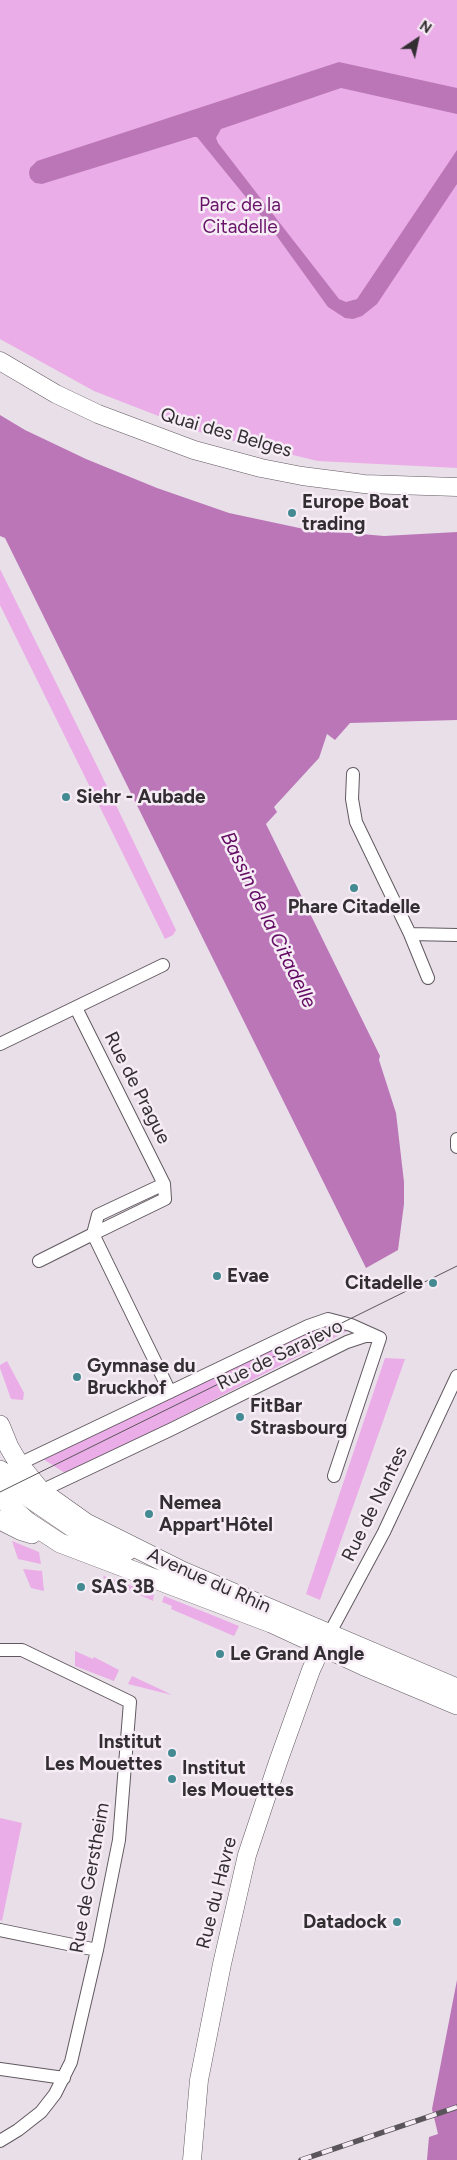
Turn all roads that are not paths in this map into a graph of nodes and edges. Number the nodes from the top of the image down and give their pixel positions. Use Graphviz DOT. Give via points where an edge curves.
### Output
graph roads {
  1 [pos="0,361"];
  2 [pos="457,487"];
  3 [pos="352,774"];
  4 [pos="410,934"];
  5 [pos="457,935"];
  6 [pos="163,965"];
  7 [pos="428,978"];
  8 [pos="76,1008"];
  9 [pos="0,1044"];
  10 [pos="457,1139"];
  11 [pos="457,1147"];
  12 [pos="93,1234"];
  13 [pos="39,1262"];
  14 [pos="377,1337"];
  15 [pos="457,1376"];
  16 [pos="170,1392"];
  17 [pos="0,1425"];
  18 [pos="18,1464"];
  19 [pos="0,1473"];
  20 [pos="334,1476"];
  21 [pos="34,1494"];
  22 [pos="2,1508"];
  23 [pos="326,1640"];
  24 [pos="0,1650"];
  25 [pos="457,1688"];
  26 [pos="457,1705"];
  27 [pos="0,1930"];
  28 [pos="97,1950"];
  29 [pos="0,2069"];
  30 [pos="64,2078"];
  31 [pos="0,2141"];
  32 [pos="192,2160"];
  1 -- 2 [label="main road, Quai des Belges" via="98,414 194,450 311,478 364,484"];
  3 -- 4 [label="street" via="356,822"];
  4 -- 5 [label="street"];
  4 -- 7 [label="street"];
  6 -- 8 [label="street"];
  8 -- 9 [label="street"];
  8 -- 12 [label="street, Rue de Prague" via="164,1184 98,1215"];
  10 -- 11 [label="street"];
  12 -- 13 [label="street"];
  12 -- 16 [label="street"];
  14 -- 16 [label="street, Rue de Sarajevo" via="336,1320 320,1321"];
  14 -- 20 [label="street"];
  14 -- 21 [label="street, Rue de Sarajevo" via="365,1336 347,1342"];
  15 -- 23 [label="street, Rue de Nantes" via="384,1532"];
  16 -- 18 [label="street, Rue de Sarajevo"];
  17 -- 18 [label="main road, Avenue du Rhin"];
  18 -- 19 [label="main road"];
  18 -- 21 [label="main road, Avenue du Rhin"];
  19 -- 21 [label="main road"];
  21 -- 22 [label="main road"];
  21 -- 23 [label="main road, Avenue du Rhin"];
  22 -- 23 [label="main road, Avenue du Rhin" via="60,1542 271,1623"];
  23 -- 25 [label="main road, Avenue du Rhin"];
  23 -- 26 [label="main road, Avenue du Rhin"];
  23 -- 32 [label="main road, Rue du Havre" via="311,1670 247,1855 199,2080"];
  24 -- 28 [label="street, Rue de Gerstheim" via="22,1650 130,1702 120,1833"];
  27 -- 28 [label="street"];
  28 -- 30 [label="street, Rue de Gerstheim" via="71,2062"];
  29 -- 30 [label="street"];
  30 -- 31 [label="street, Rue de Gerstheim" via="41,2112"];
}
